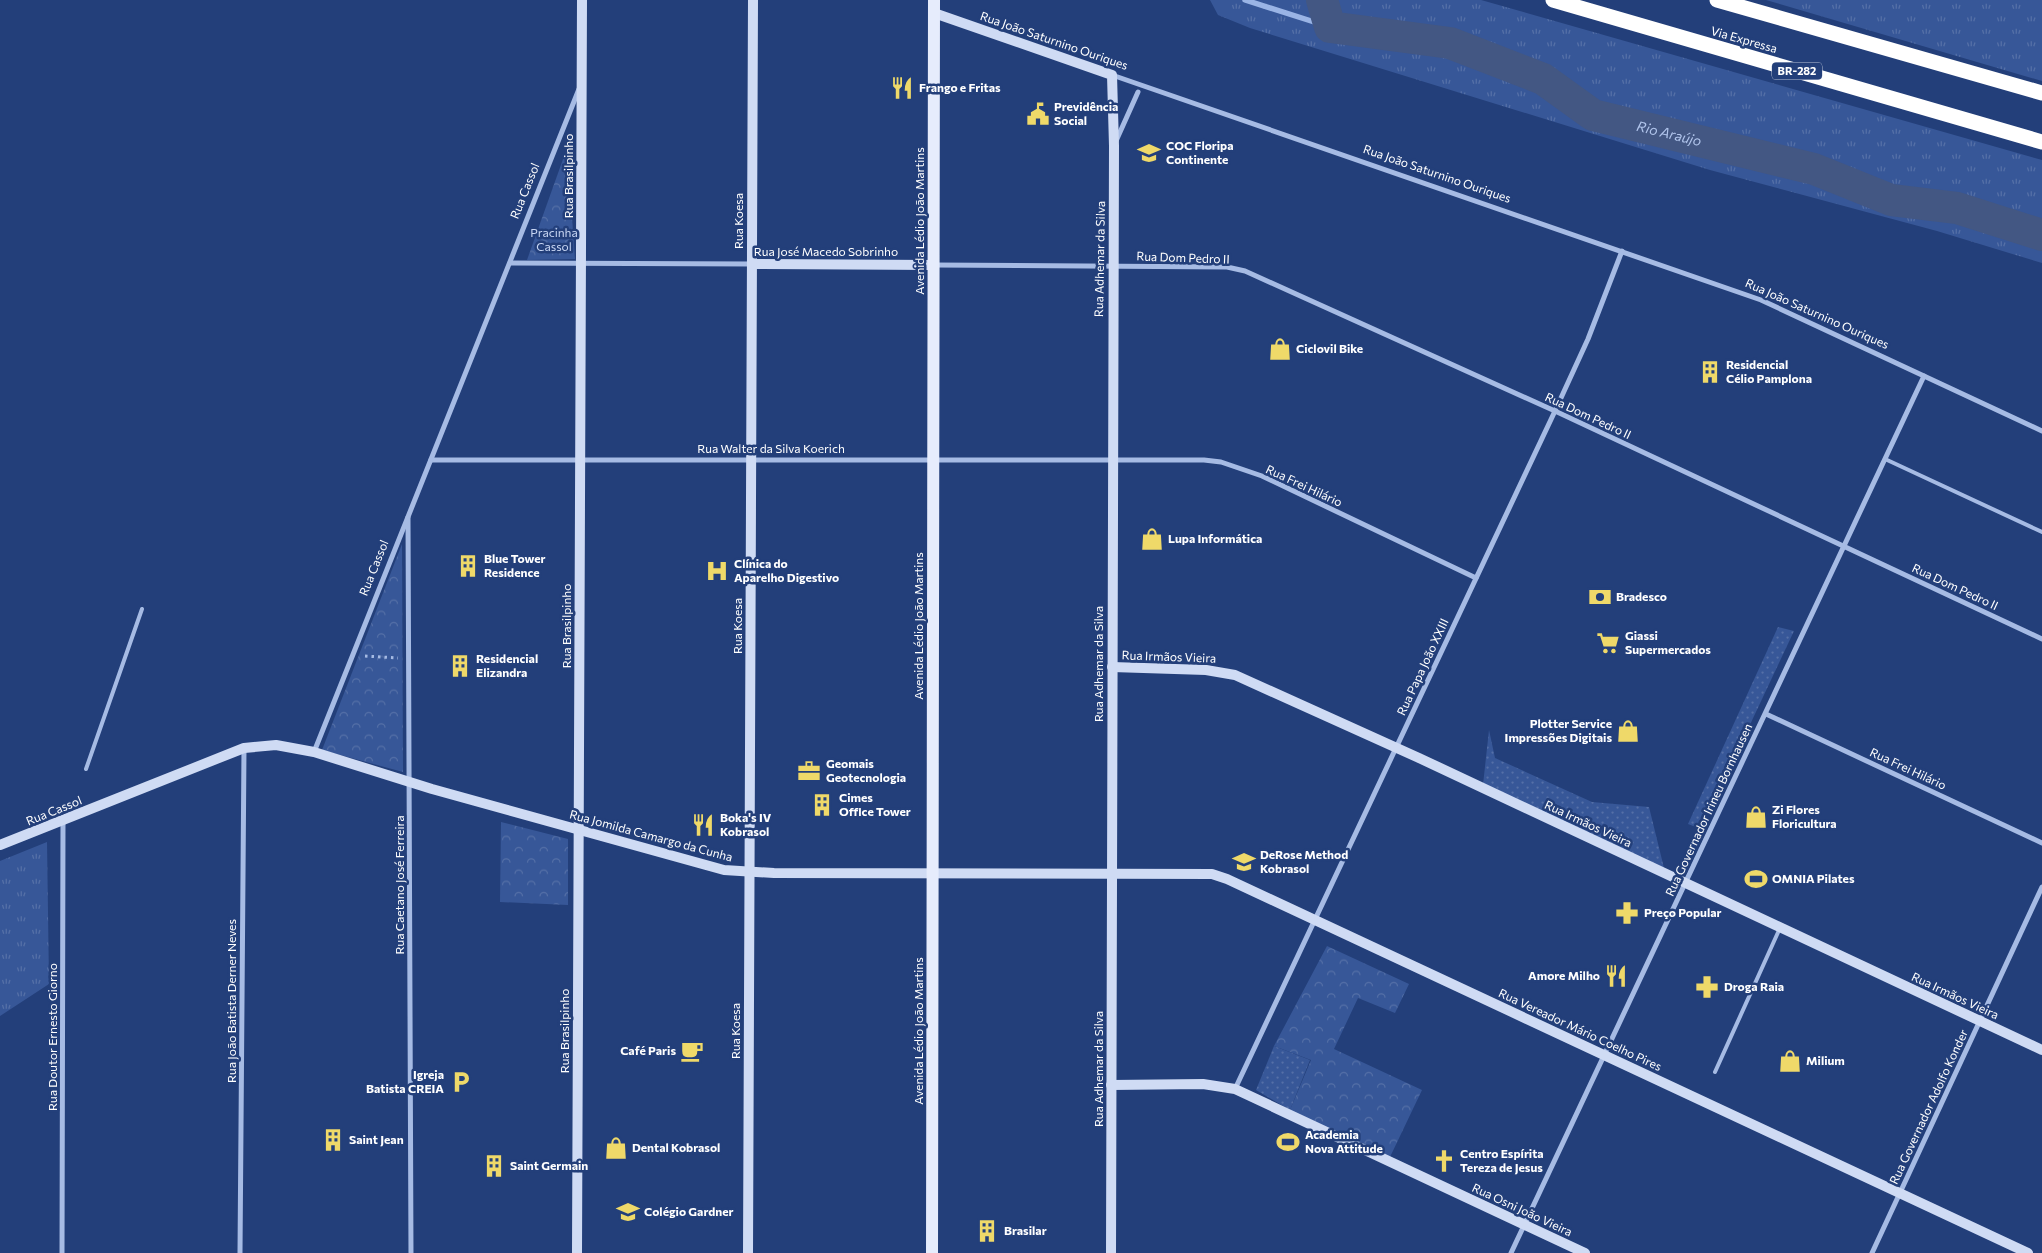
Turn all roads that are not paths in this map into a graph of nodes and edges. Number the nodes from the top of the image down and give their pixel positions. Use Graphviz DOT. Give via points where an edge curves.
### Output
graph roads {
  1 [pos="582,0"];
  2 [pos="753,0"];
  3 [pos="1553,0"];
  4 [pos="1717,0"];
  5 [pos="934,6"];
  6 [pos="1112,76"];
  7 [pos="582,82"];
  8 [pos="1138,92"];
  9 [pos="2042,93"];
  10 [pos="2042,142"];
  11 [pos="1114,146"];
  12 [pos="1622,251"];
  13 [pos="510,263"];
  14 [pos="581,263"];
  15 [pos="752,264"];
  16 [pos="933,265"];
  17 [pos="1112,266"];
  18 [pos="1924,376"];
  19 [pos="1555,411"];
  20 [pos="2042,431"];
  21 [pos="1112,458"];
  22 [pos="751,459"];
  23 [pos="933,459"];
  24 [pos="1885,459"];
  25 [pos="430,460"];
  26 [pos="580,460"];
  27 [pos="408,517"];
  28 [pos="2042,532"];
  29 [pos="1844,546"];
  30 [pos="1476,578"];
  31 [pos="142,609"];
  32 [pos="2042,639"];
  33 [pos="1112,667"];
  34 [pos="1766,714"];
  35 [pos="244,748"];
  36 [pos="1396,748"];
  37 [pos="314,752"];
  38 [pos="86,768"];
  39 [pos="409,782"];
  40 [pos="64,821"];
  41 [pos="578,829"];
  42 [pos="2042,844"];
  43 [pos="0,845"];
  44 [pos="749,872"];
  45 [pos="933,872"];
  46 [pos="1112,872"];
  47 [pos="1685,884"];
  48 [pos="2042,887"];
  49 [pos="1315,920"];
  50 [pos="1780,928"];
  51 [pos="1980,1021"];
  52 [pos="2042,1050"];
  53 [pos="1604,1055"];
  54 [pos="1715,1072"];
  55 [pos="1111,1085"];
  56 [pos="1235,1089"];
  57 [pos="1900,1194"];
  58 [pos="1524,1225"];
  59 [pos="62,1253"];
  60 [pos="240,1253"];
  61 [pos="411,1253"];
  62 [pos="576,1253"];
  63 [pos="748,1253"];
  64 [pos="932,1253"];
  65 [pos="1111,1253"];
  66 [pos="1511,1253"];
  67 [pos="1585,1253"];
  68 [pos="1872,1253"];
  69 [pos="2028,1253"];
  1 -- 7 [label="street, Rua Brasilpinho"];
  2 -- 15 [label="street, Rua Koesa"];
  3 -- 10 [label="highway, Via Expressa / BR-282"];
  4 -- 9 [label="highway"];
  5 -- 6 [label="street, Rua João Saturnino Ouriques"];
  5 -- 16 [label="main road, Avenida Lédio João Martins"];
  6 -- 11 [label="street, Rua Adhemar da Silva"];
  6 -- 12 [label="street, Rua João Saturnino Ouriques"];
  7 -- 13 [label="street, Rua Cassol"];
  7 -- 14 [label="street, Rua Brasilpinho"];
  8 -- 11 [label="street"];
  11 -- 17 [label="street, Rua Adhemar da Silva"];
  12 -- 18 [label="street, Rua João Saturnino Ouriques" via="1761,300"];
  12 -- 19 [label="street, Rua Papa João XXIII" via="1588,339"];
  13 -- 14 [label="street, Rua José Macedo Sobrinho"];
  13 -- 25 [label="street, Rua Cassol"];
  14 -- 15 [label="street, Rua José Macedo Sobrinho"];
  14 -- 26 [label="street, Rua Brasilpinho"];
  15 -- 16 [label="street, Rua José Macedo Sobrinho"];
  15 -- 22 [label="street, Rua Koesa"];
  16 -- 17 [label="street, Rua José Macedo Sobrinho"];
  16 -- 23 [label="main road, Avenida Lédio João Martins"];
  17 -- 19 [label="street, Rua Dom Pedro II" via="1227,267 1244,271"];
  17 -- 21 [label="street, Rua Adhemar da Silva"];
  18 -- 20 [label="street, Rua João Saturnino Ouriques"];
  18 -- 24 [label="street, Rua Governador Irineu Bornhausen"];
  19 -- 29 [label="street, Rua Dom Pedro II"];
  19 -- 30 [label="street, Rua Papa João XXIII"];
  21 -- 23 [label="street, Rua Walter da Silva Koerich"];
  21 -- 30 [label="street, Rua Frei Hilário" via="1204,460 1240,467"];
  21 -- 33 [label="street, Rua Adhemar da Silva"];
  22 -- 23 [label="street, Rua Walter da Silva Koerich"];
  22 -- 26 [label="street, Rua Walter da Silva Koerich"];
  22 -- 44 [label="street, Rua Koesa"];
  23 -- 45 [label="main road, Avenida Lédio João Martins"];
  24 -- 28 [label="lane"];
  24 -- 29 [label="street, Rua Governador Irineu Bornhausen"];
  25 -- 26 [label="street, Rua Walter da Silva Koerich"];
  25 -- 27 [label="street, Rua Cassol"];
  26 -- 41 [label="street, Rua Brasilpinho"];
  27 -- 37 [label="street, Rua Cassol"];
  27 -- 39 [label="street, Rua Caetano José Ferreira"];
  29 -- 32 [label="street, Rua Dom Pedro II"];
  29 -- 34 [label="street, Rua Governador Irineu Bornhausen"];
  30 -- 36 [label="street, Rua Papa João XXIII"];
  31 -- 38 [label="lane"];
  33 -- 36 [label="street, Rua Irmãos Vieira" via="1206,670 1235,675"];
  33 -- 46 [label="street, Rua Adhemar da Silva"];
  34 -- 42 [label="street, Rua Frei Hilário"];
  34 -- 47 [label="street, Rua Governador Irineu Bornhausen"];
  35 -- 37 [label="street, Rua Cassol" via="276,745"];
  35 -- 40 [label="street, Rua Cassol"];
  35 -- 60 [label="street, Rua João Batista Derner Neves"];
  36 -- 47 [label="street, Rua Irmãos Vieira"];
  36 -- 49 [label="street, Rua Papa João XXIII"];
  37 -- 39 [label="street, Rua Jomilda Camargo da Cunha"];
  39 -- 41 [label="street, Rua Jomilda Camargo da Cunha"];
  39 -- 61 [label="street, Rua Caetano José Ferreira"];
  40 -- 43 [label="street, Rua Cassol"];
  40 -- 59 [label="street, Rua Doutor Ernesto Giorno"];
  41 -- 44 [label="street, Rua Jomilda Camargo da Cunha" via="724,870"];
  41 -- 62 [label="street, Rua Brasilpinho"];
  44 -- 45 [label="street, Rua Jomilda Camargo da Cunha"];
  44 -- 63 [label="street, Rua Koesa"];
  45 -- 46 [label="street, Rua Jomilda Camargo da Cunha"];
  45 -- 64 [label="main road, Avenida Lédio João Martins"];
  46 -- 49 [label="street, Rua Vereador Mário Coelho Pires" via="1212,874"];
  46 -- 55 [label="street, Rua Adhemar da Silva"];
  47 -- 50 [label="street, Rua Irmãos Vieira"];
  47 -- 53 [label="street, Rua Governador Irineu Bornhausen"];
  48 -- 51 [label="street, Rua Governador Adolfo Konder"];
  49 -- 53 [label="street, Rua Vereador Mário Coelho Pires"];
  49 -- 56 [label="street, Rua Papa João XXIII"];
  50 -- 51 [label="street, Rua Irmãos Vieira"];
  50 -- 54 [label="lane"];
  51 -- 52 [label="street, Rua Irmãos Vieira"];
  51 -- 57 [label="street, Rua Governador Adolfo Konder"];
  53 -- 57 [label="street, Rua Vereador Mário Coelho Pires"];
  53 -- 58 [label="street, Rua Governador Irineu Bornhausen"];
  55 -- 56 [label="street, Rua Osni João Vieira" via="1203,1084"];
  55 -- 65 [label="street, Rua Adhemar da Silva"];
  56 -- 58 [label="street, Rua Osni João Vieira"];
  57 -- 68 [label="street, Rua Governador Adolfo Konder"];
  57 -- 69 [label="street, Rua Vereador Mário Coelho Pires"];
  58 -- 66 [label="street, Rua Governador Irineu Bornhausen"];
  58 -- 67 [label="street, Rua Osni João Vieira"];
}
